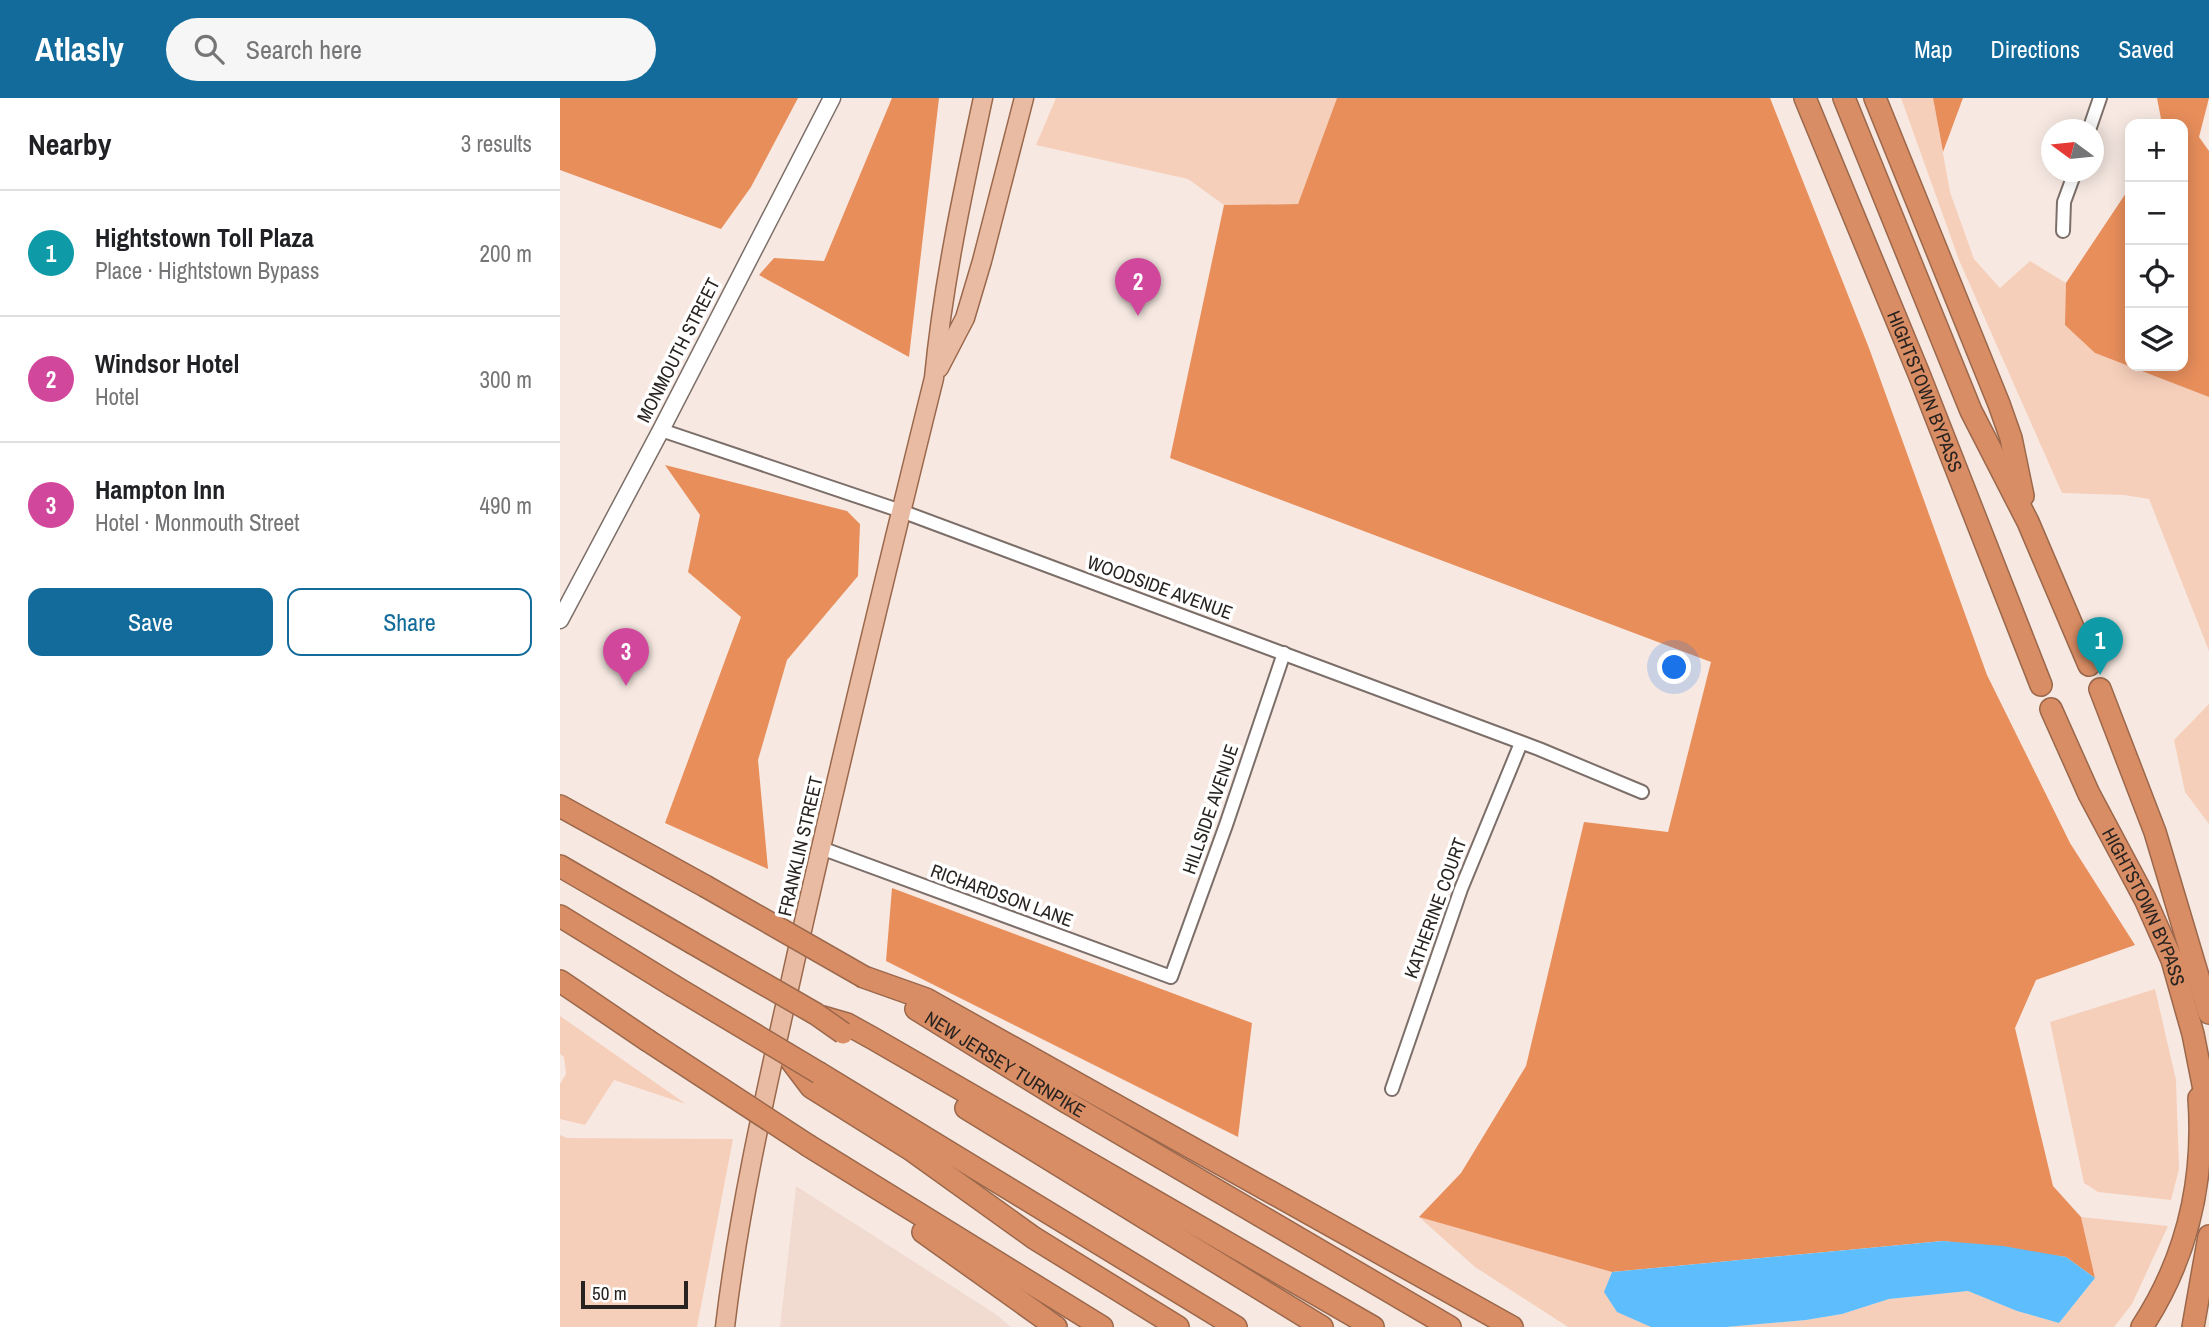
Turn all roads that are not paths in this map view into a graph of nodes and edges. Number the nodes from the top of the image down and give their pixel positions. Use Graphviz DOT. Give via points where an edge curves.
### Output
graph roads {
  1 [pos="832,98"];
  2 [pos="983,98"];
  3 [pos="1024,98"];
  4 [pos="1805,98"];
  5 [pos="1844,98"];
  6 [pos="1875,98"];
  7 [pos="2100,98"];
  8 [pos="2093,119"];
  9 [pos="2071,182"];
  10 [pos="2063,231"];
  11 [pos="934,378"];
  12 [pos="661,430"];
  13 [pos="901,511"];
  14 [pos="2028,522"];
  15 [pos="560,620"];
  16 [pos="1284,653"];
  17 [pos="2089,665"];
  18 [pos="2041,685"];
  19 [pos="2100,688"];
  20 [pos="2051,709"];
  21 [pos="1521,743"];
  22 [pos="1642,792"];
  23 [pos="560,806"];
  24 [pos="2155,832"];
  25 [pos="821,848"];
  26 [pos="560,866"];
  27 [pos="560,916"];
  28 [pos="2209,965"];
  29 [pos="864,977"];
  30 [pos="1171,977"];
  31 [pos="560,981"];
  32 [pos="2209,1013"];
  33 [pos="845,1029"];
  34 [pos="2193,1034"];
  35 [pos="815,1080"];
  36 [pos="1392,1089"];
  37 [pos="2209,1115"];
  38 [pos="854,1174"];
  39 [pos="2209,1236"];
  40 [pos="2209,1316"];
  41 [pos="726,1327"];
  42 [pos="1056,1327"];
  43 [pos="1102,1327"];
  44 [pos="1178,1327"];
  45 [pos="1236,1327"];
  46 [pos="1322,1327"];
  47 [pos="1373,1327"];
  48 [pos="1450,1327"];
  49 [pos="1512,1327"];
  50 [pos="2142,1327"];
  51 [pos="2193,1327"];
  52 [pos="2206,1327"];
  1 -- 12 [label="street, MONMOUTH STREET"];
  2 -- 11 [label="main road" via="950,256"];
  3 -- 11 [label="main road" via="965,318"];
  4 -- 18 [label="highway, HIGHTSTOWN BYPASS"];
  5 -- 14 [label="highway, HIGHTSTOWN BYPASS" via="1971,411"];
  6 -- 14 [label="highway" via="1999,404 2011,438"];
  7 -- 8 [label="street"];
  9 -- 10 [label="street" via="2064,202"];
  11 -- 13 [label="main road, FRANKLIN STREET"];
  12 -- 13 [label="street, WOODSIDE AVENUE"];
  12 -- 15 [label="street, MONMOUTH STREET"];
  13 -- 16 [label="street, WOODSIDE AVENUE"];
  13 -- 25 [label="main road, FRANKLIN STREET"];
  14 -- 17 [label="highway, HIGHTSTOWN BYPASS"];
  16 -- 21 [label="street, WOODSIDE AVENUE"];
  16 -- 30 [label="street, HILLSIDE AVENUE"];
  19 -- 24 [label="highway"];
  20 -- 34 [label="highway, HIGHTSTOWN BYPASS" via="2089,794 2161,932"];
  21 -- 22 [label="street, WOODSIDE AVENUE"];
  21 -- 36 [label="street, KATHERINE COURT" via="1461,889"];
  23 -- 29 [label="highway, NEW JERSEY TURNPIKE, bridge"];
  24 -- 28 [label="highway"];
  24 -- 32 [label="highway"];
  25 -- 30 [label="street, RICHARDSON LANE"];
  25 -- 41 [label="main road, FRANKLIN STREET" via="750,1168"];
  26 -- 33 [label="highway, bridge"];
  27 -- 35 [label="highway, bridge" via="783,1051"];
  29 -- 48 [label="highway, NEW JERSEY TURNPIKE" via="1068,1103"];
  29 -- 49 [label="highway" via="926,999"];
  31 -- 38 [label="highway, bridge"];
  33 -- 46 [label="highway"];
  33 -- 47 [label="highway"];
  34 -- 37 [label="highway"];
  34 -- 50 [label="highway" via="2200,1122 2196,1196 2171,1275"];
  35 -- 44 [label="highway" via="1042,1244"];
  35 -- 45 [label="highway"];
  38 -- 42 [label="highway" via="936,1242"];
  38 -- 43 [label="highway"];
  39 -- 51 [label="highway"];
  40 -- 52 [label="highway"];
}
